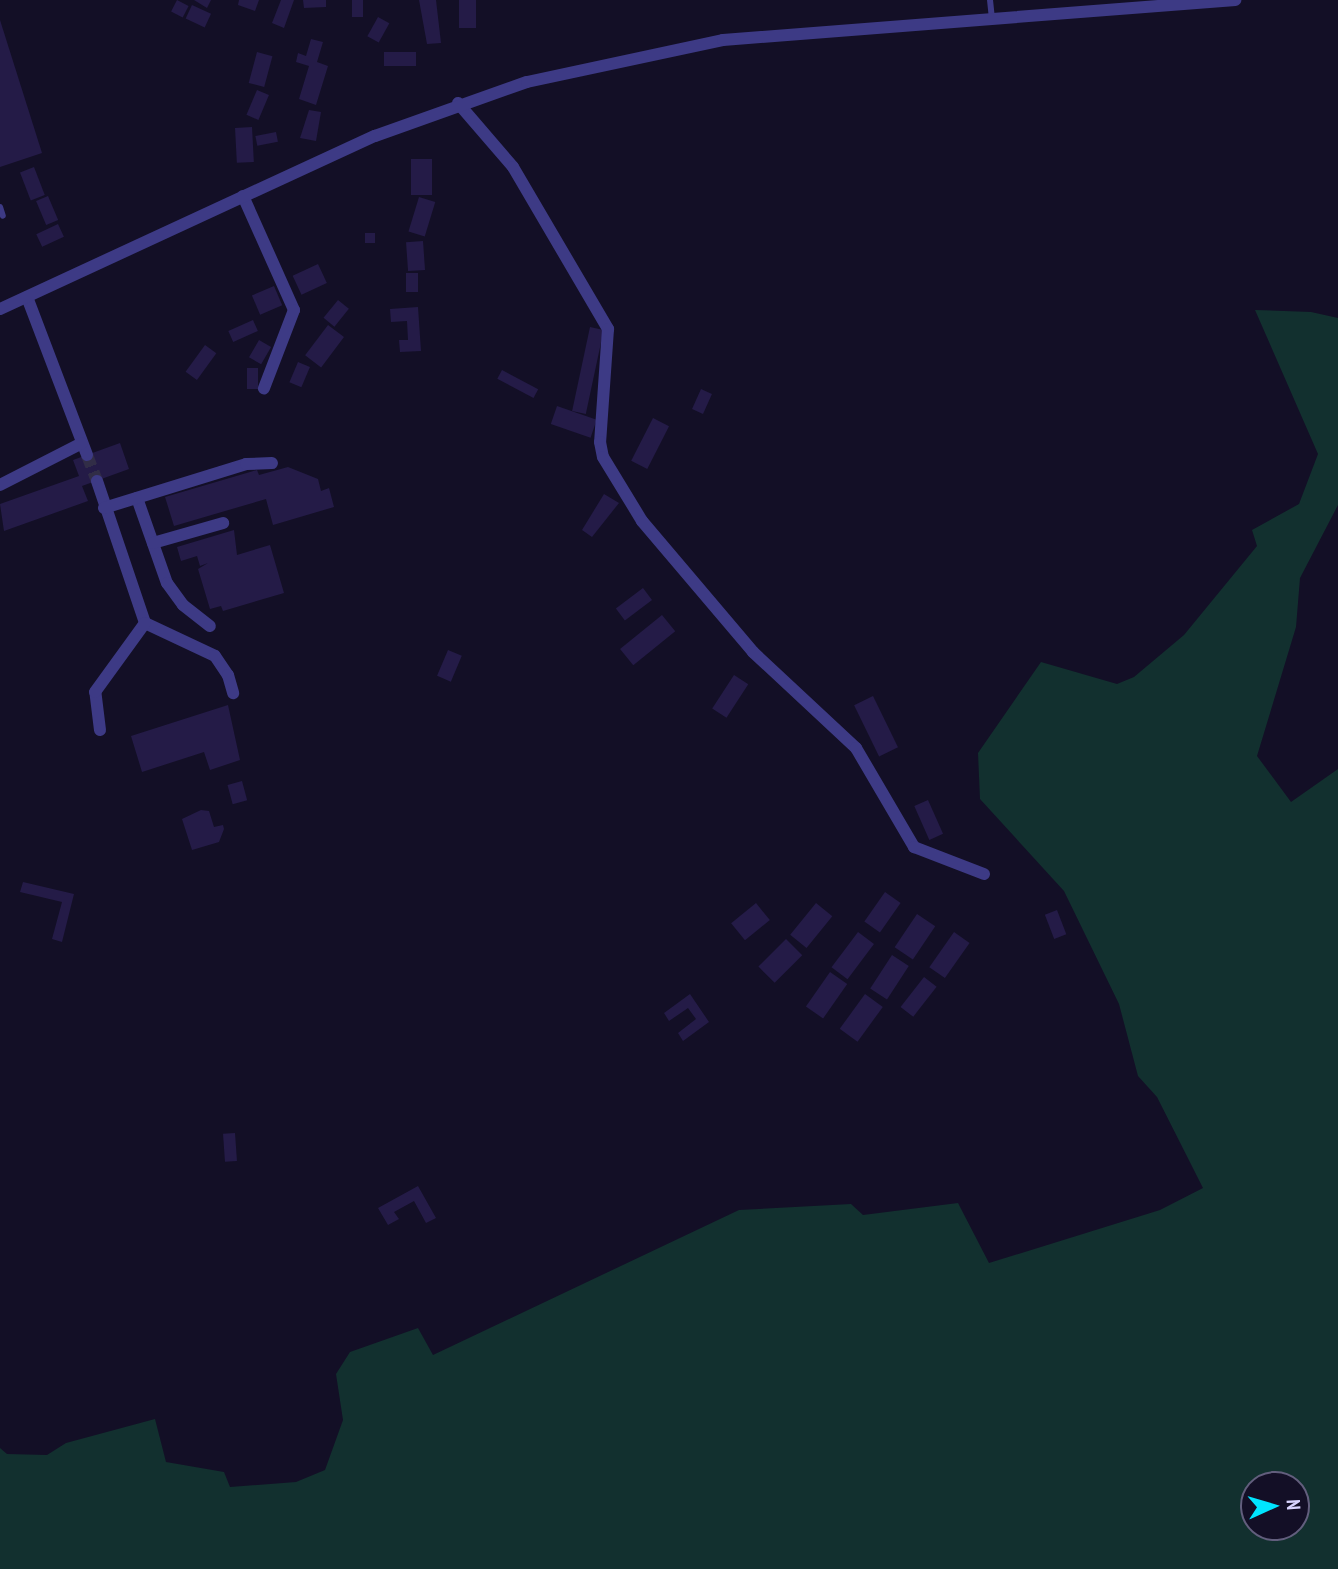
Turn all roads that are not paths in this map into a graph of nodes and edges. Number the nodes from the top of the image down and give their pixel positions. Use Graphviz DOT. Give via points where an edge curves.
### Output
graph roads {
  1 [pos="990,0"];
  2 [pos="1236,0"];
  3 [pos="992,19"];
  4 [pos="458,103"];
  5 [pos="243,196"];
  6 [pos="0,207"];
  7 [pos="3,216"];
  8 [pos="27,297"];
  9 [pos="0,309"];
  10 [pos="264,388"];
  11 [pos="272,463"];
  12 [pos="97,481"];
  13 [pos="0,485"];
  14 [pos="137,498"];
  15 [pos="104,508"];
  16 [pos="223,523"];
  17 [pos="153,543"];
  18 [pos="145,623"];
  19 [pos="210,626"];
  20 [pos="233,693"];
  21 [pos="100,730"];
  22 [pos="984,874"];
  1 -- 3 [label="lane"];
  2 -- 3 [label="street"];
  3 -- 4 [label="street" via="723,40 527,82"];
  4 -- 5 [label="street"];
  4 -- 22 [label="street" via="513,167 608,329 600,442 603,457 642,521 753,652 856,748 914,847"];
  5 -- 8 [label="street"];
  5 -- 10 [label="street" via="294,310"];
  6 -- 7 [label="lane"];
  8 -- 9 [label="street"];
  8 -- 13 [label="street" via="85,449"];
  11 -- 14 [label="street" via="246,464"];
  12 -- 15 [label="street"];
  14 -- 15 [label="street"];
  14 -- 17 [label="street"];
  15 -- 18 [label="street"];
  16 -- 17 [label="street"];
  17 -- 19 [label="street" via="167,583 183,605"];
  18 -- 20 [label="street" via="215,656"];
  18 -- 21 [label="street" via="95,692"];
}
